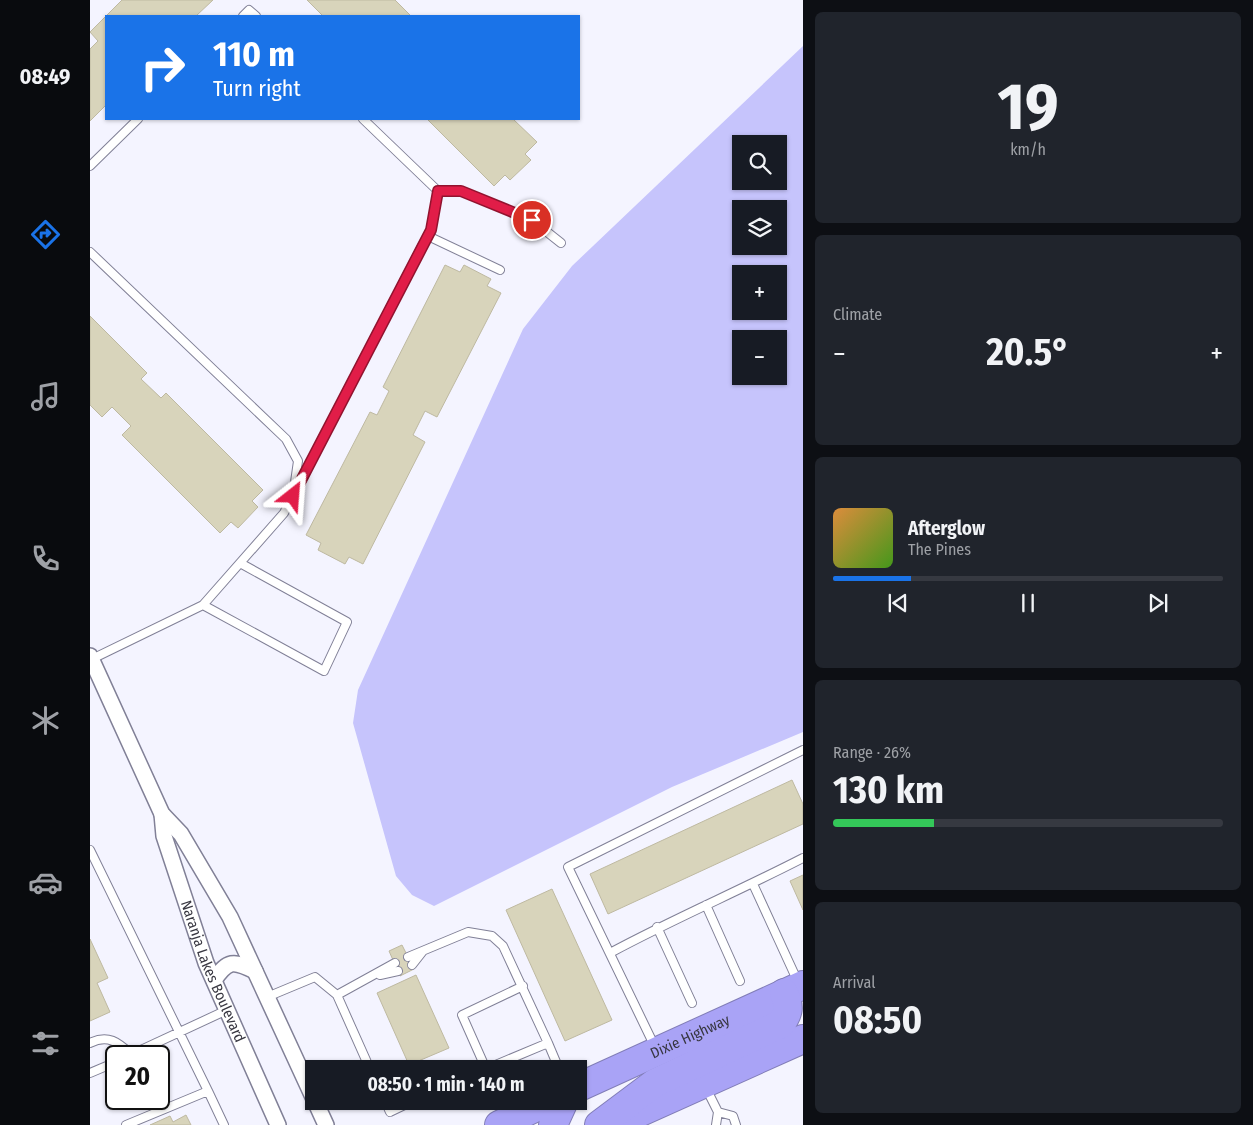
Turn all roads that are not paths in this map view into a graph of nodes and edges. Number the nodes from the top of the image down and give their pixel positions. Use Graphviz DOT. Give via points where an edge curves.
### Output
graph roads {
  1 [pos="244,15"];
  2 [pos="255,15"];
  3 [pos="137,120"];
  4 [pos="364,120"];
  5 [pos="90,166"];
  6 [pos="438,191"];
  7 [pos="428,236"];
  8 [pos="561,243"];
  9 [pos="90,252"];
  10 [pos="500,270"];
  11 [pos="293,496"];
  12 [pos="240,563"];
  13 [pos="203,605"];
  14 [pos="90,658"];
  15 [pos="803,750"];
  16 [pos="162,814"];
  17 [pos="90,850"];
  18 [pos="803,858"];
  19 [pos="753,884"];
  20 [pos="706,905"];
  21 [pos="657,927"];
  22 [pos="424,950"];
  23 [pos="610,953"];
  24 [pos="408,957"];
  25 [pos="412,966"];
  26 [pos="396,967"];
  27 [pos="255,971"];
  28 [pos="214,980"];
  29 [pos="740,981"];
  30 [pos="523,986"];
  31 [pos="796,988"];
  32 [pos="336,995"];
  33 [pos="267,997"];
  34 [pos="692,1003"];
  35 [pos="228,1010"];
  36 [pos="179,1033"];
  37 [pos="803,1039"];
  38 [pos="90,1043"];
  39 [pos="548,1043"];
  40 [pos="121,1045"];
  41 [pos="152,1045"];
  42 [pos="656,1051"];
  43 [pos="366,1060"];
  44 [pos="482,1060"];
  45 [pos="507,1060"];
  46 [pos="555,1060"];
  47 [pos="105,1067"];
  48 [pos="90,1073"];
  49 [pos="305,1080"];
  50 [pos="587,1083"];
  51 [pos="704,1084"];
  52 [pos="208,1091"];
  53 [pos="319,1110"];
  54 [pos="530,1110"];
  55 [pos="560,1110"];
  56 [pos="718,1112"];
  57 [pos="126,1125"];
  58 [pos="224,1125"];
  59 [pos="278,1125"];
  60 [pos="326,1125"];
  61 [pos="499,1125"];
  62 [pos="553,1125"];
  63 [pos="599,1125"];
  64 [pos="612,1125"];
  65 [pos="716,1125"];
  66 [pos="736,1125"];
  1 -- 2 [label="lane" via="249,10"];
  3 -- 5 [label="lane"];
  4 -- 6 [label="lane"];
  6 -- 7 [label="lane"];
  6 -- 8 [label="lane" via="461,191 532,220"];
  7 -- 10 [label="lane"];
  7 -- 11 [label="lane"];
  9 -- 11 [label="lane" via="286,438 298,461"];
  11 -- 12 [label="lane" via="284,513"];
  12 -- 13 [label="lane"];
  12 -- 13 [label="lane" via="347,622 324,671"];
  13 -- 14 [label="lane"];
  14 -- 16 [label="street, Naranja Lakes Boulevard"];
  15 -- 23 [label="lane" via="568,867"];
  16 -- 27 [label="street, Naranja Lakes Boulevard" via="180,834 219,898"];
  16 -- 28 [label="street, Naranja Lakes Boulevard" via="164,836"];
  17 -- 36 [label="lane"];
  18 -- 19 [label="lane"];
  19 -- 20 [label="lane"];
  19 -- 31 [label="lane"];
  20 -- 21 [label="lane"];
  20 -- 29 [label="lane"];
  21 -- 23 [label="lane"];
  21 -- 34 [label="lane"];
  22 -- 24 [label="lane"];
  22 -- 25 [label="lane"];
  22 -- 30 [label="lane" via="468,932 492,936 503,946"];
  23 -- 42 [label="lane"];
  26 -- 32 [label="lane"];
  27 -- 28 [label="street" via="241,964 229,964"];
  27 -- 33 [label="street, Naranja Lakes Boulevard"];
  28 -- 35 [label="street, Naranja Lakes Boulevard"];
  30 -- 39 [label="lane"];
  30 -- 44 [label="lane" via="462,1016"];
  31 -- 42 [label="highway, Dixie Highway"];
  31 -- 63 [label="highway" via="788,1014 781,1024 655,1083"];
  32 -- 33 [label="lane" via="315,977"];
  32 -- 43 [label="lane"];
  33 -- 49 [label="street, Naranja Lakes Boulevard"];
  35 -- 36 [label="lane"];
  35 -- 59 [label="street, Naranja Lakes Boulevard"];
  36 -- 41 [label="lane"];
  36 -- 52 [label="lane"];
  37 -- 51 [label="highway"];
  38 -- 40 [label="lane" via="109,1038"];
  39 -- 45 [label="lane"];
  39 -- 46 [label="lane"];
  42 -- 50 [label="highway, Dixie Highway"];
  47 -- 48 [label="lane"];
  51 -- 56 [label="lane"];
  51 -- 64 [label="highway"];
  52 -- 57 [label="lane"];
  52 -- 58 [label="lane"];
  53 -- 60 [label="street, Naranja Lakes Boulevard"];
  54 -- 61 [label="highway"];
  55 -- 62 [label="highway"];
  56 -- 65 [label="lane"];
  56 -- 66 [label="lane" via="733,1116"];
}
